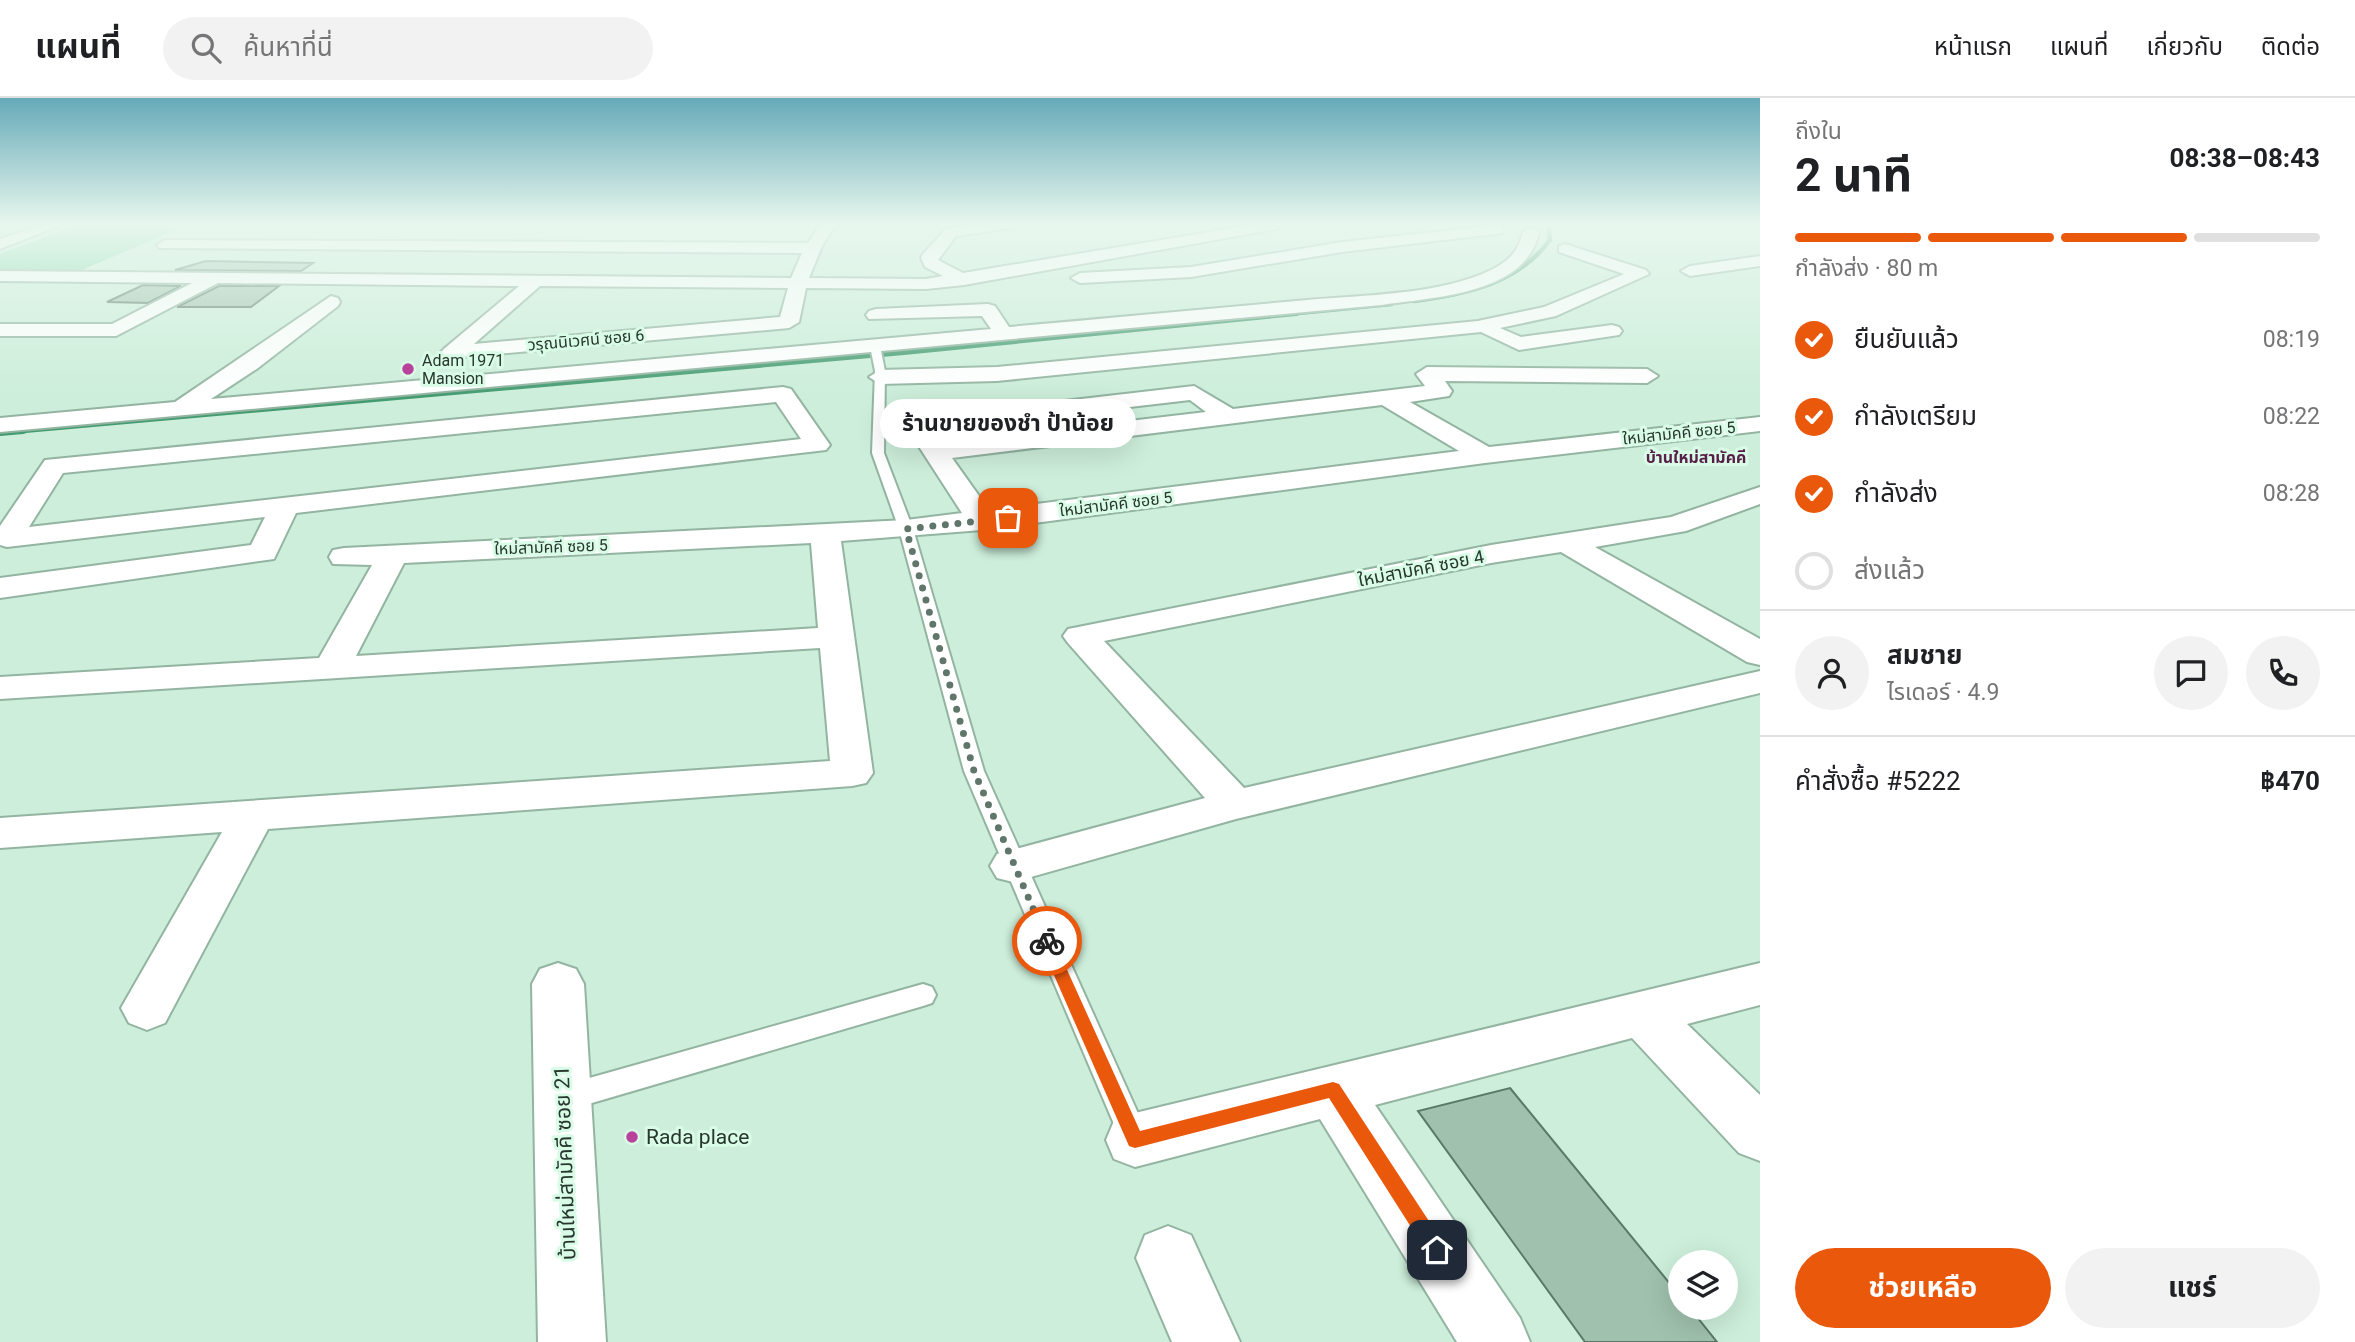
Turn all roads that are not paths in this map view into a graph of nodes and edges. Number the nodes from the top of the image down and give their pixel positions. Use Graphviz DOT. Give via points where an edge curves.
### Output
graph roads {
  1 [pos="206,282"];
  2 [pos="534,282"];
  3 [pos="541,282"];
  4 [pos="941,282"];
  5 [pos="1472,282"];
  6 [pos="1516,282"];
  7 [pos="1621,282"];
  8 [pos="796,284"];
  9 [pos="858,284"];
  10 [pos="331,302"];
  11 [pos="1478,327"];
  12 [pos="0,330"];
  13 [pos="1612,331"];
  14 [pos="1005,334"];
  15 [pos="1359,339"];
  16 [pos="876,350"];
  17 [pos="1647,376"];
  18 [pos="880,377"];
  19 [pos="1386,398"];
  20 [pos="180,409"];
  21 [pos="1760,424"];
  22 [pos="0,425"];
  23 [pos="537,426"];
  24 [pos="1485,455"];
  25 [pos="1760,495"];
  26 [pos="284,508"];
  27 [pos="982,521"];
  28 [pos="906,529"];
  29 [pos="825,536"];
  30 [pos="1565,542"];
  31 [pos="393,554"];
  32 [pos="344,557"];
  33 [pos="0,588"];
  34 [pos="836,637"];
  35 [pos="1760,654"];
  36 [pos="331,668"];
  37 [pos="1760,682"];
  38 [pos="0,688"];
  39 [pos="1235,806"];
  40 [pos="253,816"];
  41 [pos="0,834"];
  42 [pos="1013,866"];
  43 [pos="558,984"];
  44 [pos="1760,984"];
  45 [pos="923,995"];
  46 [pos="147,1008"];
  47 [pos="1642,1013"];
  48 [pos="1333,1090"];
  49 [pos="562,1099"];
  50 [pos="1760,1134"];
  51 [pos="1135,1140"];
  52 [pos="1168,1258"];
  53 [pos="572,1342"];
  54 [pos="1206,1342"];
  55 [pos="1496,1342"];
  1 -- 12 [label="street" via="116,330"];
  2 -- 8 [label="street, วรุณนิเวศน์ ซอย 6" via="452,352 789,322"];
  3 -- 8 [label="street"];
  4 -- 9 [label="street"];
  5 -- 14 [label="street" via="1306,307"];
  6 -- 15 [label="street" via="1458,299 1318,316"];
  7 -- 11 [label="street" via="1549,312"];
  8 -- 9 [label="street"];
  9 -- 14 [label="street" via="872,315 988,310"];
  10 -- 20 [label="street"];
  11 -- 13 [label="street" via="1519,344"];
  11 -- 15 [label="street"];
  14 -- 16 [label="street"];
  15 -- 18 [label="street" via="998,374"];
  16 -- 18 [label="lane"];
  16 -- 23 [label="street"];
  17 -- 19 [label="street" via="1427,374 1441,391"];
  18 -- 28 [label="lane" via="878,453"];
  19 -- 24 [label="street"];
  19 -- 27 [label="street" via="1229,417 1194,393 917,425"];
  20 -- 22 [label="street"];
  20 -- 23 [label="street"];
  21 -- 24 [label="street, ใหม่สามัคคี ซอย 5"];
  23 -- 23 [label="street" via="783,394 817,445"];
  23 -- 26 [label="street"];
  23 -- 26 [label="street" via="54,466 7,538"];
  24 -- 27 [label="street, ใหม่สามัคคี ซอย 5"];
  25 -- 30 [label="street, ใหม่สามัคคี ซอย 4" via="1676,525"];
  26 -- 33 [label="street" via="263,553"];
  27 -- 28 [label="street, ใหม่สามัคคี ซอย 5"];
  28 -- 29 [label="street, ใหม่สามัคคี ซอย 5"];
  28 -- 42 [label="lane" via="974,771"];
  29 -- 31 [label="street, ใหม่สามัคคี ซอย 5"];
  29 -- 34 [label="street"];
  30 -- 35 [label="street"];
  30 -- 39 [label="street, ใหม่สามัคคี ซอย 4" via="1080,636"];
  31 -- 32 [label="street, ใหม่สามัคคี ซอย 5"];
  31 -- 36 [label="street"];
  34 -- 36 [label="street"];
  34 -- 40 [label="street" via="852,773"];
  36 -- 38 [label="street"];
  37 -- 39 [label="street"];
  39 -- 42 [label="street"];
  40 -- 41 [label="street"];
  40 -- 46 [label="street"];
  42 -- 51 [label="lane"];
  43 -- 49 [label="street, บ้านใหม่สามัคคี ซอย 21"];
  44 -- 47 [label="street"];
  45 -- 49 [label="lane"];
  47 -- 48 [label="street"];
  47 -- 50 [label="street"];
  48 -- 51 [label="street"];
  48 -- 55 [label="street"];
  49 -- 53 [label="street, บ้านใหม่สามัคคี ซอย 21"];
  52 -- 54 [label="street"];
}
